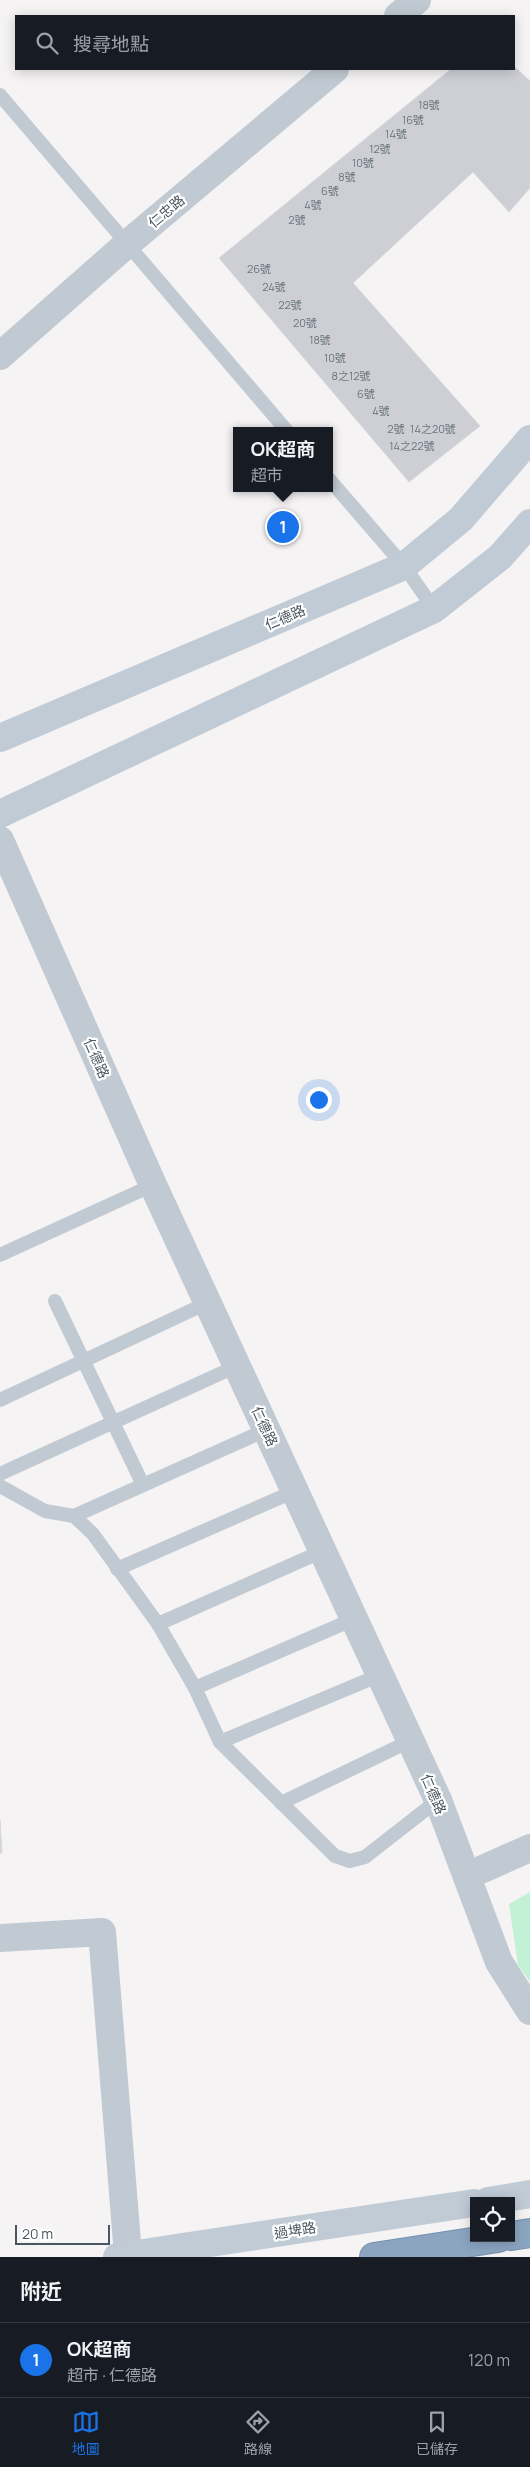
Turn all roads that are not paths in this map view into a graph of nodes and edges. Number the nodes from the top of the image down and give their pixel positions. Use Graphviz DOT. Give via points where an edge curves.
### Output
graph roads {
  1 [pos="417,0"];
  2 [pos="399,15"];
  3 [pos="334,70"];
  4 [pos="0,95"];
  5 [pos="127,244"];
  6 [pos="0,356"];
  7 [pos="285,427"];
  8 [pos="530,439"];
  9 [pos="333,484"];
  10 [pos="530,523"];
  11 [pos="404,566"];
  12 [pos="434,609"];
  13 [pos="0,738"];
  14 [pos="0,814"];
  15 [pos="0,840"];
  16 [pos="153,1185"];
  17 [pos="0,1255"];
  18 [pos="55,1301"];
  19 [pos="207,1303"];
  20 [pos="84,1360"];
  21 [pos="237,1366"];
  22 [pos="0,1400"];
  23 [pos="113,1422"];
  24 [pos="266,1430"];
  25 [pos="0,1474"];
  26 [pos="144,1485"];
  27 [pos="0,1486"];
  28 [pos="295,1491"];
  29 [pos="74,1516"];
  30 [pos="323,1551"];
  31 [pos="117,1569"];
  32 [pos="354,1619"];
  33 [pos="158,1624"];
  34 [pos="380,1675"];
  35 [pos="195,1688"];
  36 [pos="410,1741"];
  37 [pos="220,1742"];
  38 [pos="438,1800"];
  39 [pos="281,1803"];
  40 [pos="530,1848"];
  41 [pos="467,1876"];
  42 [pos="0,1938"];
  43 [pos="530,2011"];
  44 [pos="530,2194"];
  45 [pos="512,2197"];
  46 [pos="470,2204"];
  47 [pos="530,2233"];
  48 [pos="515,2235"];
  49 [pos="472,2242"];
  50 [pos="123,2256"];
  51 [pos="374,2257"];
  1 -- 2 [label="street"];
  3 -- 5 [label="street, 仁忠路"];
  4 -- 5 [label="lane"];
  5 -- 6 [label="street, 仁忠路"];
  5 -- 7 [label="lane"];
  8 -- 11 [label="street, 仁德路" via="461,519"];
  9 -- 11 [label="lane"];
  10 -- 12 [label="street" via="500,557"];
  11 -- 12 [label="lane"];
  11 -- 13 [label="street, 仁德路"];
  12 -- 14 [label="street"];
  15 -- 16 [label="street, 仁德路"];
  16 -- 17 [label="lane"];
  16 -- 19 [label="street, 仁德路"];
  18 -- 20 [label="lane"];
  19 -- 20 [label="lane"];
  19 -- 21 [label="street, 仁德路"];
  20 -- 22 [label="lane"];
  20 -- 23 [label="lane"];
  21 -- 23 [label="lane"];
  21 -- 24 [label="street, 仁德路"];
  23 -- 25 [label="lane"];
  23 -- 26 [label="lane"];
  24 -- 26 [label="lane"];
  24 -- 28 [label="street, 仁德路"];
  26 -- 29 [label="lane"];
  27 -- 29 [label="lane" via="45,1511"];
  28 -- 30 [label="street, 仁德路"];
  28 -- 31 [label="lane"];
  29 -- 31 [label="lane" via="93,1534"];
  30 -- 32 [label="street, 仁德路"];
  30 -- 33 [label="lane"];
  31 -- 33 [label="lane"];
  32 -- 34 [label="street, 仁德路"];
  32 -- 35 [label="lane"];
  33 -- 35 [label="lane"];
  34 -- 36 [label="street, 仁德路"];
  34 -- 37 [label="lane"];
  35 -- 37 [label="lane"];
  36 -- 38 [label="street, 仁德路"];
  36 -- 39 [label="lane"];
  37 -- 39 [label="lane"];
  38 -- 39 [label="lane" via="364,1857 350,1861 335,1856"];
  38 -- 41 [label="street, 仁德路"];
  40 -- 41 [label="street"];
  41 -- 43 [label="street, 仁德路" via="500,1962"];
  42 -- 50 [label="street" via="102,1932"];
  44 -- 45 [label="street"];
  46 -- 50 [label="street, 過埤路"];
  47 -- 48 [label="highway"];
  49 -- 51 [label="highway"];
}
